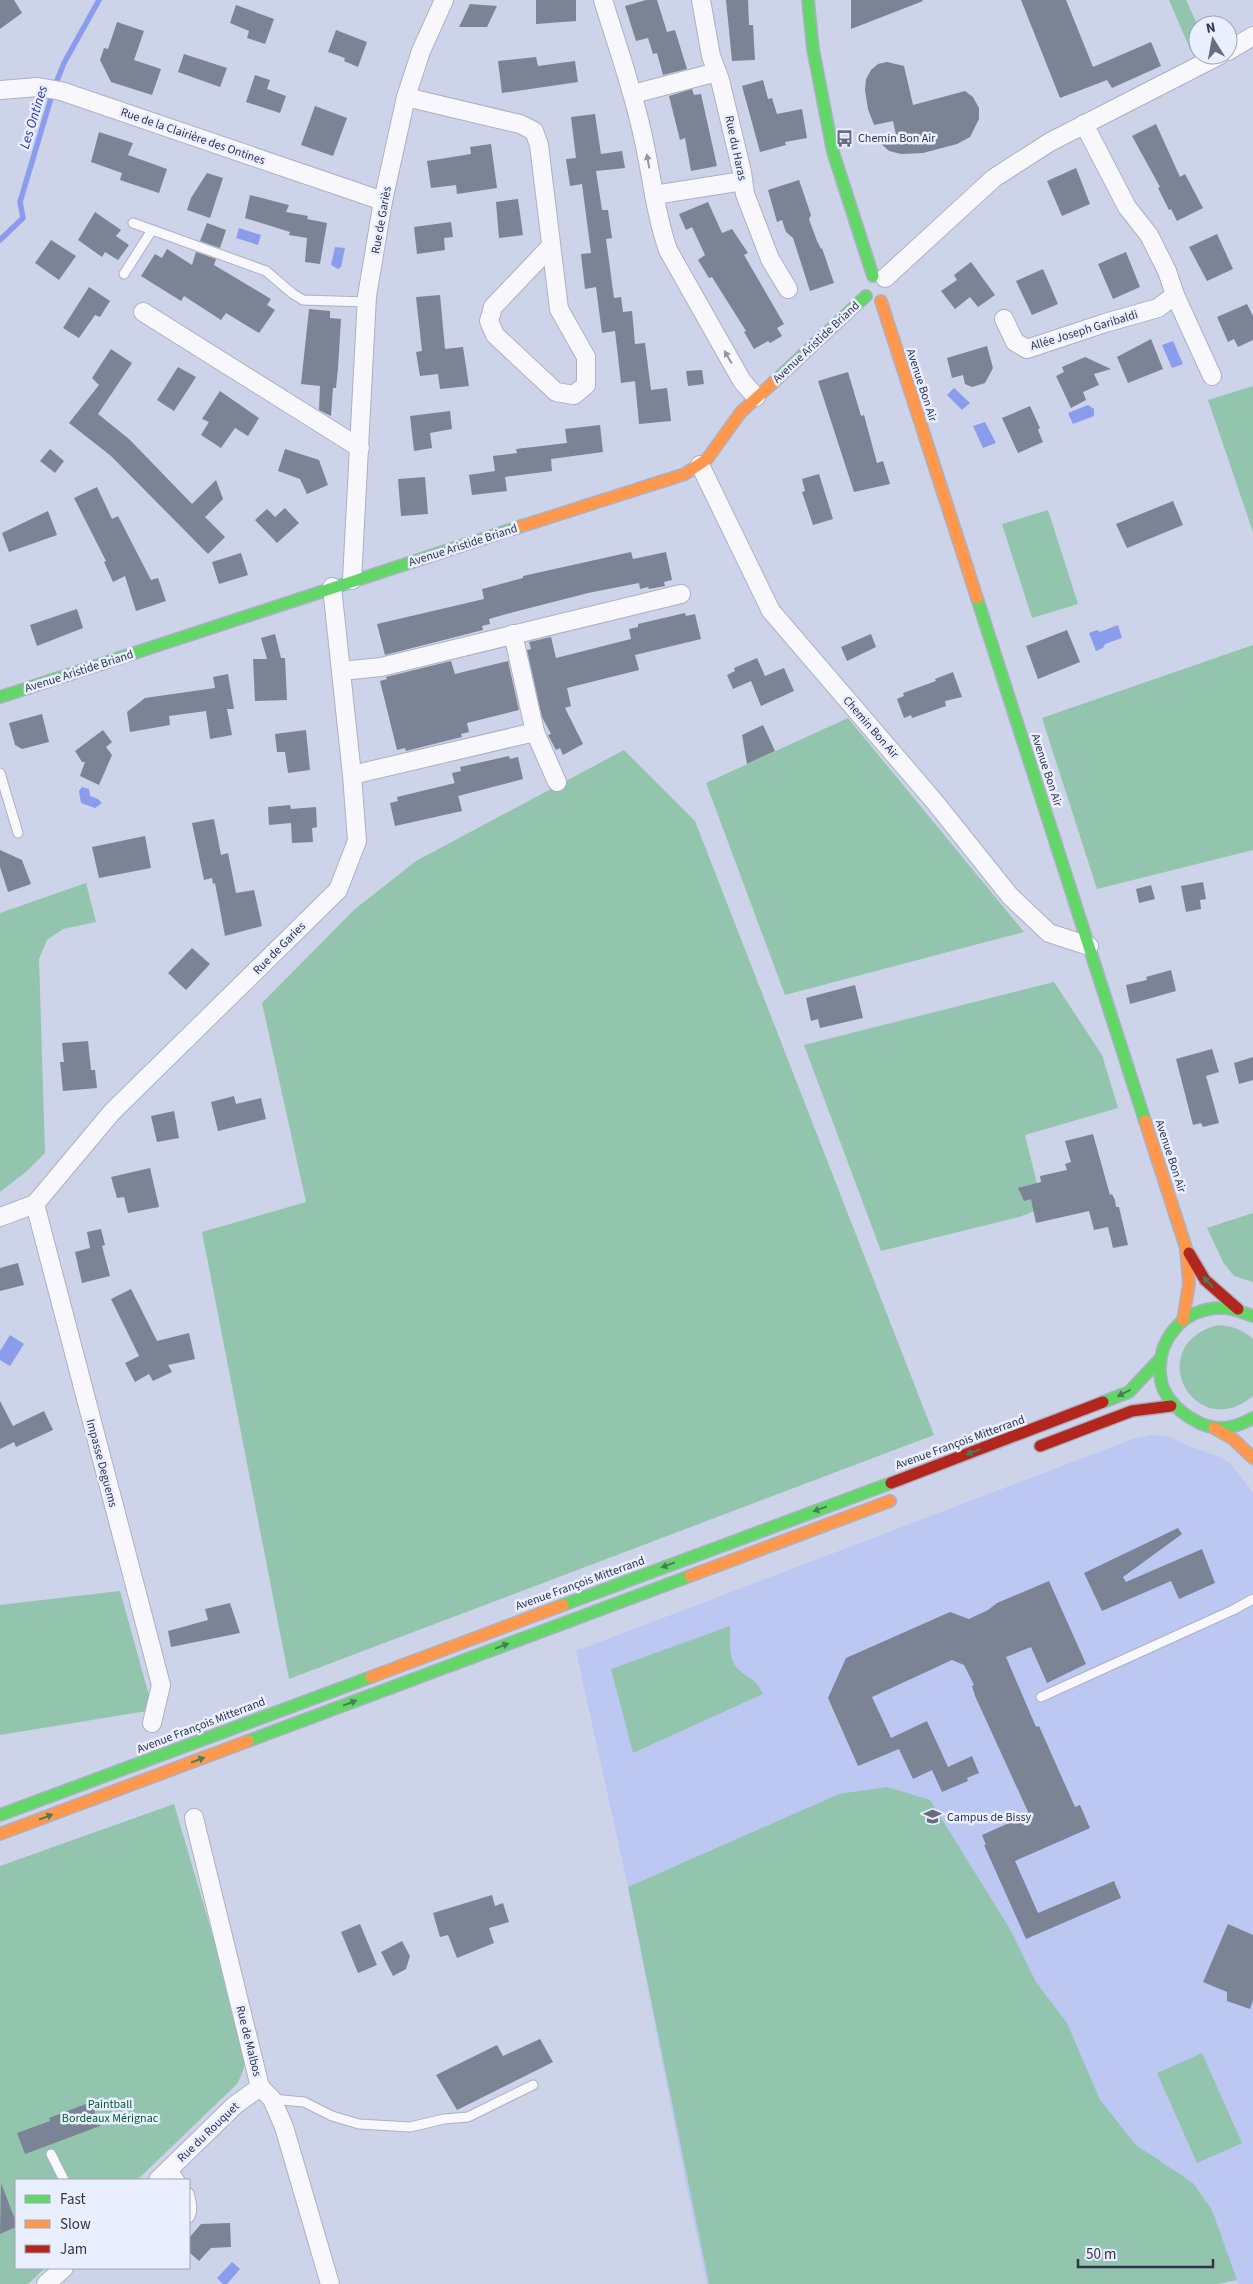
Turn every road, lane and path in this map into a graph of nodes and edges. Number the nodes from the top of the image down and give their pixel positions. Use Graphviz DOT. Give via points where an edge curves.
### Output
graph roads {
  1 [pos="444,0"];
  2 [pos="603,0"];
  3 [pos="701,0"];
  4 [pos="808,0"];
  5 [pos="1253,36"];
  6 [pos="1238,44"];
  7 [pos="1200,65"];
  8 [pos="717,72"];
  9 [pos="0,90"];
  10 [pos="633,94"];
  11 [pos="406,97"];
  12 [pos="1084,124"];
  13 [pos="743,181"];
  14 [pos="654,195"];
  15 [pos="383,200"];
  16 [pos="133,224"];
  17 [pos="152,230"];
  18 [pos="550,246"];
  19 [pos="124,274"];
  20 [pos="884,288"];
  21 [pos="788,289"];
  22 [pos="1175,295"];
  23 [pos="866,296"];
  24 [pos="367,302"];
  25 [pos="143,312"];
  26 [pos="1004,319"];
  27 [pos="1212,376"];
  28 [pos="756,397"];
  29 [pos="360,448"];
  30 [pos="700,465"];
  31 [pos="352,580"];
  32 [pos="332,587"];
  33 [pos="681,594"];
  34 [pos="513,634"];
  35 [pos="341,671"];
  36 [pos="0,697"];
  37 [pos="535,732"];
  38 [pos="0,774"];
  39 [pos="352,775"];
  40 [pos="557,782"];
  41 [pos="18,833"];
  42 [pos="1089,946"];
  43 [pos="35,1204"];
  44 [pos="0,1217"];
  45 [pos="1186,1248"];
  46 [pos="1238,1309"];
  47 [pos="1253,1316"];
  48 [pos="1183,1320"];
  49 [pos="1159,1360"];
  50 [pos="1170,1406"];
  51 [pos="1253,1418"];
  52 [pos="1214,1428"];
  53 [pos="1026,1451"];
  54 [pos="1253,1458"];
  55 [pos="904,1496"];
  56 [pos="1253,1598"];
  57 [pos="1041,1697"];
  58 [pos="152,1723"];
  59 [pos="0,1815"];
  60 [pos="194,1818"];
  61 [pos="0,1834"];
  62 [pos="533,2085"];
  63 [pos="266,2093"];
  64 [pos="51,2154"];
  65 [pos="176,2174"];
  66 [pos="64,2179"];
  67 [pos="161,2179"];
  68 [pos="190,2197"];
  69 [pos="190,2217"];
  70 [pos="63,2269"];
  71 [pos="46,2284"];
  72 [pos="330,2284"];
  1 -- 11 [label="street, Rue de Gariès" via="420,51"];
  2 -- 10 [label="street"];
  3 -- 8 [label="street, Rue du Haras"];
  4 -- 20 [label="main road, Avenue Bon Air" via="813,49 833,152"];
  5 -- 6 [label="street"];
  7 -- 12 [label="street"];
  8 -- 10 [label="street"];
  8 -- 13 [label="street, Rue du Haras"];
  9 -- 15 [label="street, Rue de la Clairière des Ontines" via="38,87 61,91"];
  14 -- 10 [label="street, one-way"];
  11 -- 15 [label="street, Rue de Gariès"];
  11 -- 18 [label="street" via="520,124 534,131 539,145"];
  12 -- 20 [label="street" via="994,178"];
  12 -- 22 [label="street" via="1127,207 1149,235"];
  13 -- 14 [label="street"];
  13 -- 21 [label="street, Rue du Haras" via="744,194 762,242"];
  28 -- 14 [label="street, one-way" via="742,381 668,250"];
  15 -- 24 [label="street, Rue de Gariès"];
  16 -- 17 [label="lane"];
  17 -- 19 [label="lane"];
  17 -- 24 [label="lane" via="266,271 303,300"];
  18 -- 18 [label="street" via="559,309 586,357 586,385 574,395 556,392 495,335 489,322 493,307"];
  20 -- 23 [label="main road" via="872,301"];
  20 -- 23 [label="main road" via="869,278 864,285"];
  20 -- 42 [label="main road, Avenue Bon Air"];
  22 -- 26 [label="street, Allée Joseph Garibaldi" via="1158,308 1027,349 1016,342"];
  22 -- 27 [label="street"];
  23 -- 28 [label="main road, Avenue Aristide Briand"];
  24 -- 29 [label="street, Rue de Gariès"];
  25 -- 29 [label="street"];
  28 -- 30 [label="main road, Avenue Aristide Briand"];
  29 -- 31 [label="street, Rue de Gariès"];
  30 -- 31 [label="main road, Avenue Aristide Briand" via="685,474"];
  30 -- 42 [label="street, Chemin Bon Air" via="771,611 934,801 1010,896 1049,933"];
  31 -- 32 [label="main road, Avenue Aristide Briand"];
  32 -- 35 [label="street, Rue de Garies"];
  32 -- 36 [label="main road, Avenue Aristide Briand"];
  33 -- 34 [label="street"];
  34 -- 35 [label="street" via="381,667"];
  34 -- 37 [label="street"];
  35 -- 39 [label="street, Rue de Garies"];
  37 -- 39 [label="street"];
  37 -- 40 [label="street"];
  38 -- 41 [label="lane"];
  39 -- 43 [label="street, Rue de Garies" via="357,841 338,890 112,1112"];
  42 -- 45 [label="main road, Avenue Bon Air"];
  43 -- 44 [label="street, Rue de Garies"];
  43 -- 58 [label="street, Impasse Deguems" via="160,1686"];
  46 -- 45 [label="main road, Avenue Bon Air, one-way" via="1205,1280"];
  45 -- 48 [label="main road, Avenue Bon Air" via="1189,1284"];
  46 -- 47 [label="main road"];
  46 -- 48 [label="main road" via="1206,1308"];
  48 -- 49 [label="main road" via="1164,1342"];
  49 -- 50 [label="main road" via="1159,1376"];
  49 -- 59 [label="main road, Avenue François Mitterrand, one-way" via="1129,1392 1056,1421"];
  50 -- 52 [label="main road" via="1182,1416"];
  50 -- 53 [label="main road" via="1132,1411"];
  51 -- 52 [label="main road" via="1228,1428"];
  52 -- 54 [label="main road" via="1233,1439"];
  61 -- 55 [label="main road, one-way"];
  56 -- 57 [label="lane" via="1234,1610"];
  60 -- 63 [label="street, Rue de Malbos"];
  62 -- 63 [label="lane" via="468,2117 410,2127 359,2124 332,2116 304,2102"];
  63 -- 65 [label="street, Rue du Rouquet" via="235,2105"];
  63 -- 72 [label="street, Rue de Malbos" via="284,2127"];
  64 -- 66 [label="lane"];
  65 -- 67 [label="street, Rue du Rouquet"];
  68 -- 69 [label="lane"];
  70 -- 71 [label="street"];
}
